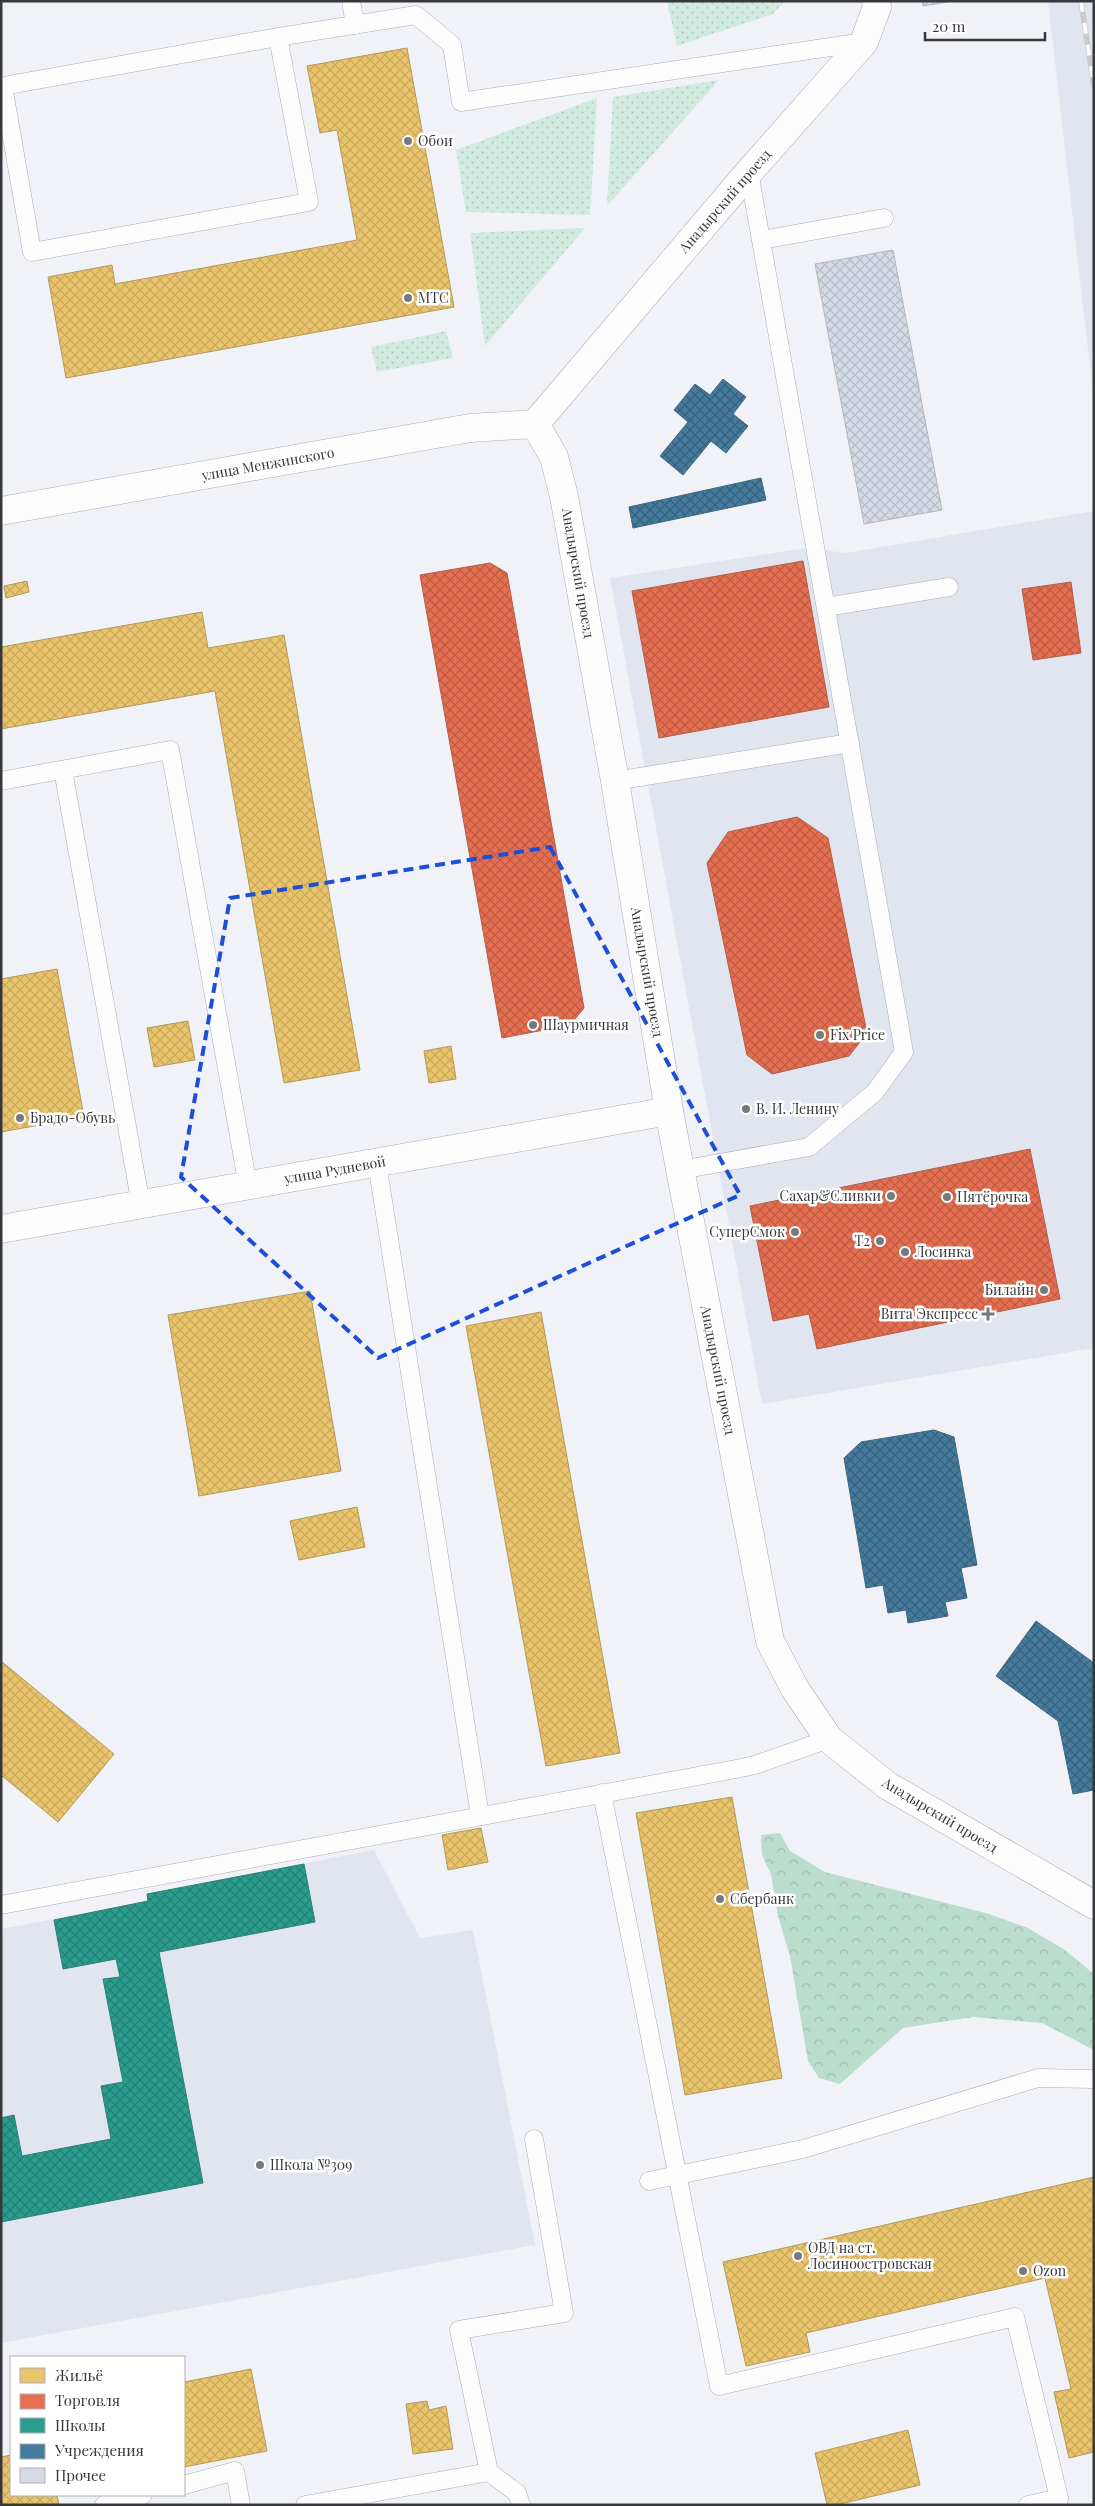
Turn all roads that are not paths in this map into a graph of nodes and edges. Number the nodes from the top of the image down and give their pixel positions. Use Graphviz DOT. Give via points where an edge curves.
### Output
graph roads {
  1 [pos="350,1"];
  2 [pos="876,1"];
  3 [pos="355,25"];
  4 [pos="278,37"];
  5 [pos="864,42"];
  6 [pos="750,172"];
  7 [pos="884,218"];
  8 [pos="762,240"];
  9 [pos="535,424"];
  10 [pos="1,511"];
  11 [pos="949,587"];
  12 [pos="826,607"];
  13 [pos="850,743"];
  14 [pos="63,770"];
  15 [pos="1,781"];
  16 [pos="615,781"];
  17 [pos="669,1111"];
  18 [pos="377,1163"];
  19 [pos="680,1170"];
  20 [pos="248,1186"];
  21 [pos="141,1205"];
  22 [pos="1,1229"];
  23 [pos="828,1739"];
  24 [pos="602,1793"];
  25 [pos="480,1816"];
  26 [pos="1,1905"];
  27 [pos="1094,1906"];
  28 [pos="1094,2079"];
  29 [pos="534,2139"];
  30 [pos="677,2175"];
  31 [pos="649,2181"];
  32 [pos="489,2472"];
  33 [pos="185,2484"];
  34 [pos="139,2496"];
  35 [pos="1058,2501"];
  36 [pos="104,2505"];
  37 [pos="241,2505"];
  38 [pos="305,2505"];
  39 [pos="521,2505"];
  40 [pos="1028,2505"];
  1 -- 3 [label="lane"];
  2 -- 5 [label="street, Анадырский проезд" via="877,7"];
  3 -- 4 [label="lane"];
  3 -- 5 [label="lane" via="416,15 452,45 461,102"];
  4 -- 4 [label="lane" via="4,86 32,252 309,202"];
  5 -- 6 [label="street, Анадырский проезд"];
  6 -- 8 [label="lane"];
  6 -- 9 [label="street, Анадырский проезд"];
  7 -- 8 [label="lane"];
  8 -- 12 [label="lane"];
  9 -- 10 [label="street, улица Менжинского" via="470,428"];
  9 -- 16 [label="street, Анадырский проезд" via="554,457 564,496"];
  11 -- 12 [label="lane"];
  12 -- 13 [label="lane"];
  13 -- 16 [label="lane"];
  13 -- 19 [label="lane" via="904,1052 875,1092 809,1148"];
  14 -- 15 [label="lane"];
  14 -- 20 [label="lane" via="170,750"];
  14 -- 21 [label="lane"];
  16 -- 17 [label="street, Анадырский проезд"];
  17 -- 18 [label="street, улица Рудневой"];
  17 -- 19 [label="street, Анадырский проезд"];
  18 -- 20 [label="street, улица Рудневой"];
  18 -- 25 [label="lane"];
  19 -- 23 [label="street, Анадырский проезд" via="770,1641 795,1689"];
  20 -- 21 [label="street, улица Рудневой"];
  21 -- 22 [label="street, улица Рудневой"];
  23 -- 24 [label="lane" via="755,1765"];
  23 -- 27 [label="street, Анадырский проезд" via="888,1786"];
  24 -- 25 [label="lane"];
  24 -- 30 [label="lane"];
  25 -- 26 [label="lane"];
  28 -- 30 [label="lane" via="1038,2078 803,2149"];
  29 -- 32 [label="lane" via="564,2314 459,2330"];
  30 -- 31 [label="lane"];
  30 -- 35 [label="lane" via="719,2386 1015,2317"];
  32 -- 38 [label="lane"];
  32 -- 39 [label="lane" via="517,2493"];
  33 -- 37 [label="lane" via="235,2471"];
  34 -- 36 [label="lane"];
  35 -- 40 [label="lane"];
}
